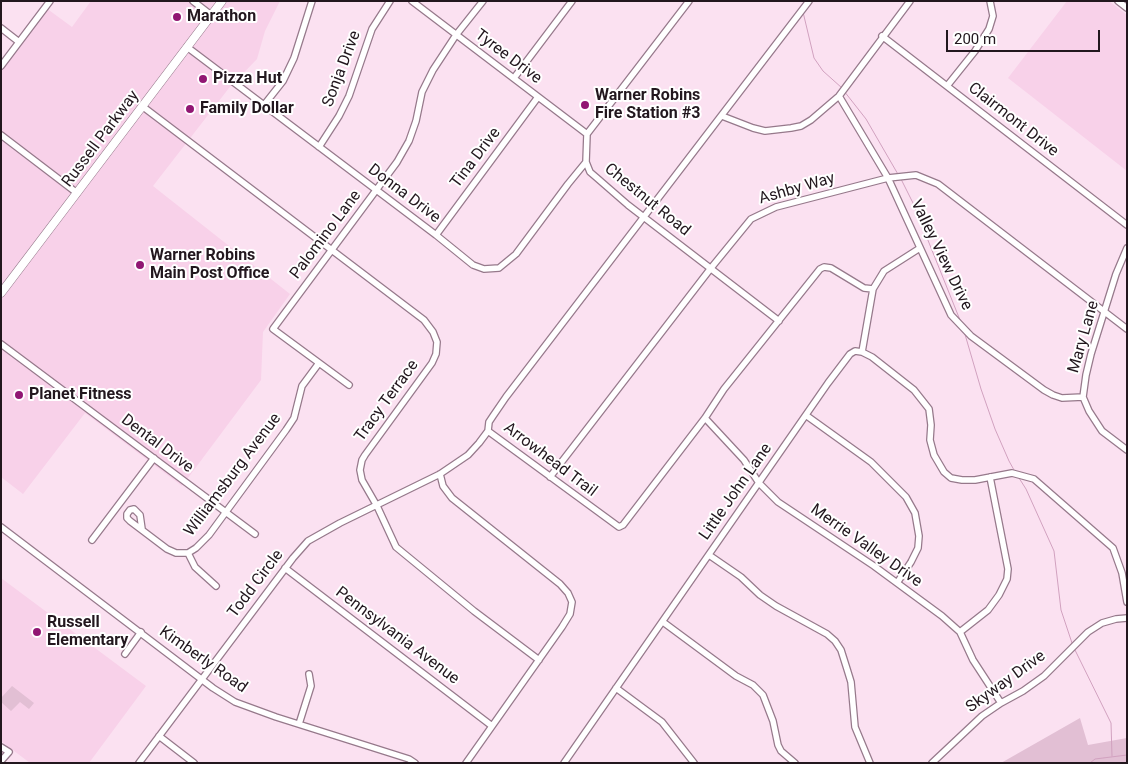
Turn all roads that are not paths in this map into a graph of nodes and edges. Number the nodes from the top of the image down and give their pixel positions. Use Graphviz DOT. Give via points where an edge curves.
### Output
graph roads {
  1 [pos="50,1"];
  2 [pos="193,1"];
  3 [pos="222,1"];
  4 [pos="312,1"];
  5 [pos="390,1"];
  6 [pos="412,1"];
  7 [pos="483,1"];
  8 [pos="572,1"];
  9 [pos="689,1"];
  10 [pos="809,1"];
  11 [pos="910,1"];
  12 [pos="990,1"];
  13 [pos="1118,1"];
  14 [pos="1127,8"];
  15 [pos="211,16"];
  16 [pos="1,28"];
  17 [pos="456,35"];
  18 [pos="882,36"];
  19 [pos="19,42"];
  20 [pos="187,47"];
  21 [pos="1,66"];
  22 [pos="514,78"];
  23 [pos="947,86"];
  24 [pos="838,96"];
  25 [pos="538,97"];
  26 [pos="264,105"];
  27 [pos="142,106"];
  28 [pos="722,116"];
  29 [pos="587,134"];
  30 [pos="1,135"];
  31 [pos="319,147"];
  32 [pos="586,162"];
  33 [pos="888,178"];
  34 [pos="376,191"];
  35 [pos="78,193"];
  36 [pos="644,218"];
  37 [pos="1127,225"];
  38 [pos="436,235"];
  39 [pos="920,248"];
  40 [pos="1127,248"];
  41 [pos="332,249"];
  42 [pos="711,268"];
  43 [pos="873,289"];
  44 [pos="1,293"];
  45 [pos="1104,313"];
  46 [pos="779,321"];
  47 [pos="1127,329"];
  48 [pos="1,344"];
  49 [pos="862,352"];
  50 [pos="319,363"];
  51 [pos="349,385"];
  52 [pos="1083,397"];
  53 [pos="807,416"];
  54 [pos="705,418"];
  55 [pos="488,431"];
  56 [pos="1127,450"];
  57 [pos="154,458"];
  58 [pos="440,474"];
  59 [pos="550,477"];
  60 [pos="990,477"];
  61 [pos="759,484"];
  62 [pos="120,504"];
  63 [pos="377,506"];
  64 [pos="129,512"];
  65 [pos="225,512"];
  66 [pos="1,527"];
  67 [pos="142,529"];
  68 [pos="255,534"];
  69 [pos="92,540"];
  70 [pos="188,553"];
  71 [pos="709,555"];
  72 [pos="285,568"];
  73 [pos="897,584"];
  74 [pos="216,586"];
  75 [pos="1127,602"];
  76 [pos="1127,618"];
  77 [pos="663,622"];
  78 [pos="141,632"];
  79 [pos="960,632"];
  80 [pos="125,654"];
  81 [pos="538,660"];
  82 [pos="309,674"];
  83 [pos="203,679"];
  84 [pos="616,688"];
  85 [pos="1001,703"];
  86 [pos="299,724"];
  87 [pos="492,726"];
  88 [pos="159,736"];
  89 [pos="1,746"];
  90 [pos="1,761"];
  91 [pos="139,763"];
  92 [pos="194,763"];
  93 [pos="415,763"];
  94 [pos="466,763"];
  95 [pos="564,763"];
  96 [pos="694,763"];
  97 [pos="795,763"];
  98 [pos="870,763"];
  99 [pos="932,763"];
  1 -- 19 [label="street"];
  2 -- 15 [label="street"];
  3 -- 15 [label="main road, Russell Parkway"];
  4 -- 26 [label="street" via="294,58 283,81"];
  5 -- 31 [label="street, Sonja Drive" via="372,28 349,96"];
  6 -- 17 [label="street, Tyree Drive"];
  7 -- 17 [label="street, Palomino Lane"];
  8 -- 22 [label="street"];
  9 -- 29 [label="street"];
  10 -- 28 [label="street, Arrowhead Trail"];
  11 -- 18 [label="street"];
  12 -- 23 [label="street" via="993,16 989,30"];
  13 -- 14 [label="street"];
  15 -- 20 [label="main road, Russell Parkway"];
  16 -- 19 [label="street"];
  17 -- 22 [label="street, Tyree Drive"];
  17 -- 34 [label="street, Palomino Lane" via="422,92 409,141"];
  18 -- 23 [label="street, Clairmont Drive"];
  18 -- 24 [label="street"];
  19 -- 21 [label="street"];
  20 -- 26 [label="street, Donna Drive"];
  20 -- 27 [label="main road, Russell Parkway"];
  22 -- 25 [label="street, Tyree Drive"];
  23 -- 37 [label="street, Clairmont Drive"];
  24 -- 28 [label="street" via="811,120 791,128 765,131"];
  24 -- 33 [label="street, Valley View Drive"];
  25 -- 29 [label="street, Tyree Drive"];
  25 -- 38 [label="street, Tina Drive"];
  26 -- 31 [label="street, Donna Drive"];
  27 -- 35 [label="main road, Russell Parkway"];
  27 -- 41 [label="street, Tracy Terrace"];
  28 -- 36 [label="street, Arrowhead Trail"];
  29 -- 32 [label="street, Chestnut Road"];
  30 -- 35 [label="street"];
  31 -- 34 [label="street, Donna Drive"];
  32 -- 36 [label="street, Chestnut Road" via="590,172"];
  32 -- 38 [label="street, Donna Drive" via="516,254 499,268 473,266"];
  33 -- 39 [label="street, Valley View Drive"];
  33 -- 42 [label="street, Ashby Way" via="776,207 756,216 744,226"];
  33 -- 45 [label="street, Ashby Way" via="916,175 938,184"];
  34 -- 38 [label="street, Donna Drive"];
  34 -- 41 [label="street, Palomino Lane"];
  35 -- 44 [label="main road, Russell Parkway"];
  36 -- 42 [label="street, Chestnut Road"];
  36 -- 55 [label="street, Arrowhead Trail" via="506,397 489,422"];
  39 -- 43 [label="street" via="884,271"];
  39 -- 52 [label="street, Valley View Drive" via="951,315 971,336 1053,395"];
  40 -- 45 [label="street, Mary Lane"];
  41 -- 50 [label="street, Palomino Lane" via="273,329"];
  41 -- 63 [label="street, Tracy Terrace" via="424,320 437,342 432,362 362,460 362,480"];
  42 -- 46 [label="street, Chestnut Road"];
  42 -- 59 [label="street, Ashby Way"];
  43 -- 46 [label="street, Arrowhead Trail" via="864,288 824,267"];
  43 -- 49 [label="street"];
  45 -- 47 [label="street, Ashby Way"];
  45 -- 52 [label="street, Mary Lane"];
  46 -- 54 [label="street, Arrowhead Trail"];
  48 -- 57 [label="street, Dental Drive"];
  49 -- 53 [label="street, Little John Lane" via="850,354"];
  49 -- 60 [label="street" via="914,390 929,409 930,440 944,472 951,478 962,480"];
  50 -- 51 [label="street"];
  50 -- 65 [label="street, Williamsburg Avenue" via="302,386 294,418"];
  52 -- 56 [label="street, Mary Lane" via="1102,431"];
  53 -- 61 [label="street, Little John Lane"];
  53 -- 73 [label="street" via="871,462 906,497 915,513 918,548"];
  54 -- 59 [label="street, Arrowhead Trail" via="619,527"];
  54 -- 61 [label="street, Merrie Valley Drive" via="744,460"];
  55 -- 58 [label="street, Todd Circle" via="468,455"];
  55 -- 59 [label="street, Arrowhead Trail"];
  57 -- 62 [label="street"];
  57 -- 65 [label="street, Dental Drive"];
  58 -- 63 [label="street, Todd Circle"];
  58 -- 81 [label="street" via="443,486 452,498 543,569 568,593 572,602 570,614"];
  60 -- 75 [label="street" via="1012,473 1034,479 1113,548"];
  60 -- 79 [label="street" via="1008,569 1007,579 988,610"];
  61 -- 71 [label="street, Little John Lane"];
  61 -- 73 [label="street, Merrie Valley Drive" via="778,502"];
  62 -- 64 [label="street, Williamsburg Avenue"];
  62 -- 69 [label="street"];
  63 -- 72 [label="street, Todd Circle" via="308,541"];
  63 -- 81 [label="street, Tracy Terrace" via="396,547"];
  64 -- 67 [label="street, Williamsburg Avenue" via="127,518"];
  64 -- 67 [label="street, Williamsburg Avenue" via="138,511"];
  65 -- 68 [label="street, Dental Drive"];
  65 -- 70 [label="street, Williamsburg Avenue" via="203,541"];
  66 -- 78 [label="street, Kimberly Road"];
  67 -- 70 [label="street, Williamsburg Avenue" via="167,549"];
  70 -- 74 [label="street" via="195,567"];
  71 -- 77 [label="street, Little John Lane"];
  71 -- 98 [label="street" via="776,606 835,641 848,669 856,727"];
  72 -- 83 [label="street, Todd Circle"];
  72 -- 87 [label="street, Pennsylvania Avenue"];
  73 -- 79 [label="street, Merrie Valley Drive"];
  76 -- 85 [label="street, Skyway Drive" via="1102,623 1088,632 1044,676"];
  77 -- 84 [label="street, Little John Lane"];
  77 -- 97 [label="street" via="763,695 781,751"];
  78 -- 80 [label="street"];
  78 -- 83 [label="street, Kimberly Road"];
  79 -- 85 [label="street, Merrie Valley Drive" via="973,660"];
  81 -- 87 [label="street"];
  82 -- 86 [label="street" via="311,686"];
  83 -- 86 [label="street, Kimberly Road" via="235,702"];
  83 -- 88 [label="street, Todd Circle"];
  84 -- 95 [label="street, Little John Lane"];
  84 -- 96 [label="street" via="662,722"];
  85 -- 99 [label="street, Skyway Drive" via="972,724"];
  86 -- 93 [label="street, Kimberly Road"];
  87 -- 94 [label="street"];
  88 -- 91 [label="street, Todd Circle"];
  88 -- 92 [label="street"];
  89 -- 90 [label="street" via="9,752"];
}
